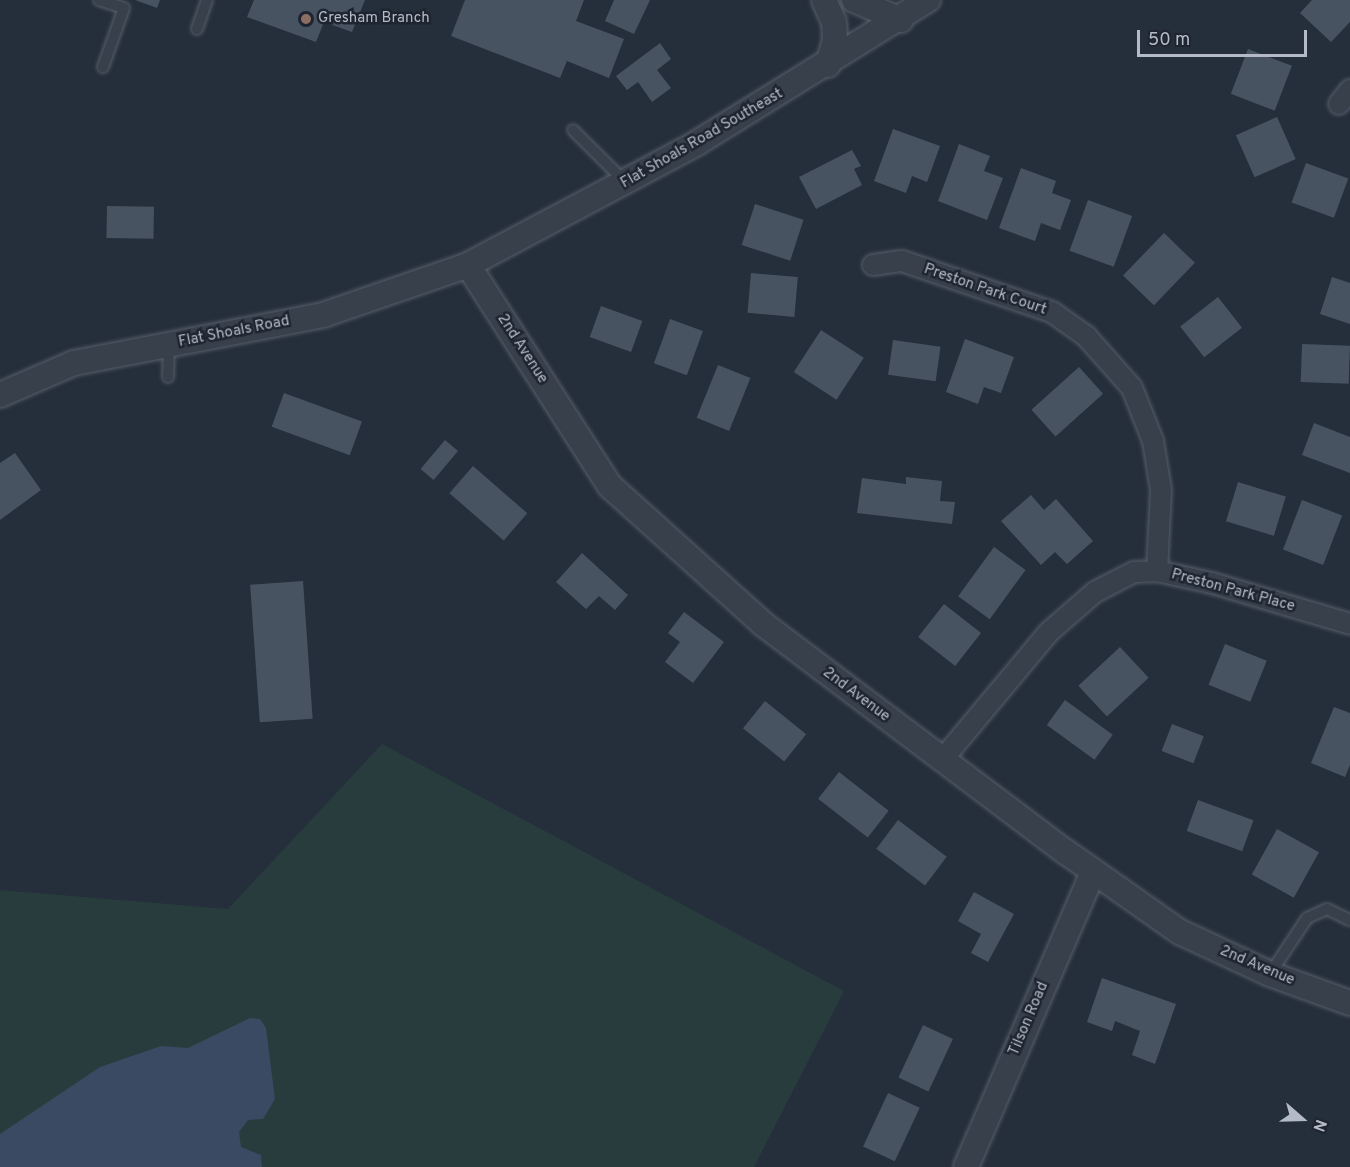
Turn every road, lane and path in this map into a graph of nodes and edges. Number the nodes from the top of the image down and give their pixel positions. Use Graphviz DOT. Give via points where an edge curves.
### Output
graph roads {
  1 [pos="99,0"];
  2 [pos="207,0"];
  3 [pos="824,0"];
  4 [pos="854,0"];
  5 [pos="928,0"];
  6 [pos="901,20"];
  7 [pos="196,29"];
  8 [pos="828,65"];
  9 [pos="103,67"];
  10 [pos="573,130"];
  11 [pos="626,183"];
  12 [pos="468,265"];
  13 [pos="873,265"];
  14 [pos="169,345"];
  15 [pos="168,377"];
  16 [pos="0,395"];
  17 [pos="1157,571"];
  18 [pos="1350,624"];
  19 [pos="942,760"];
  20 [pos="1093,872"];
  21 [pos="1350,920"];
  22 [pos="1270,974"];
  23 [pos="1350,1003"];
  24 [pos="966,1167"];
  1 -- 9 [label="lane" via="124,9"];
  2 -- 7 [label="lane"];
  3 -- 8 [label="street" via="834,22 835,40"];
  4 -- 6 [label="street"];
  5 -- 6 [label="street, Flat Shoals Road Southeast"];
  6 -- 8 [label="street, Flat Shoals Road Southeast"];
  8 -- 11 [label="street, Flat Shoals Road Southeast"];
  10 -- 11 [label="lane"];
  11 -- 12 [label="street, Flat Shoals Road Southeast"];
  12 -- 14 [label="street, Flat Shoals Road" via="323,315"];
  12 -- 19 [label="street, 2nd Avenue" via="610,486 763,624"];
  13 -- 17 [label="street, Preston Park Court" via="902,261 1052,312 1086,336 1132,387 1153,441 1161,490"];
  14 -- 15 [label="lane"];
  14 -- 16 [label="street, Flat Shoals Road" via="74,363"];
  17 -- 18 [label="street, Preston Park Place"];
  17 -- 19 [label="street, Preston Park Place" via="1134,572 1095,592 1049,632"];
  19 -- 20 [label="street, 2nd Avenue"];
  20 -- 22 [label="street, 2nd Avenue" via="1180,932"];
  20 -- 24 [label="street, Tilson Road"];
  21 -- 22 [label="lane" via="1327,909 1307,918"];
  22 -- 23 [label="street, 2nd Avenue"];
}
